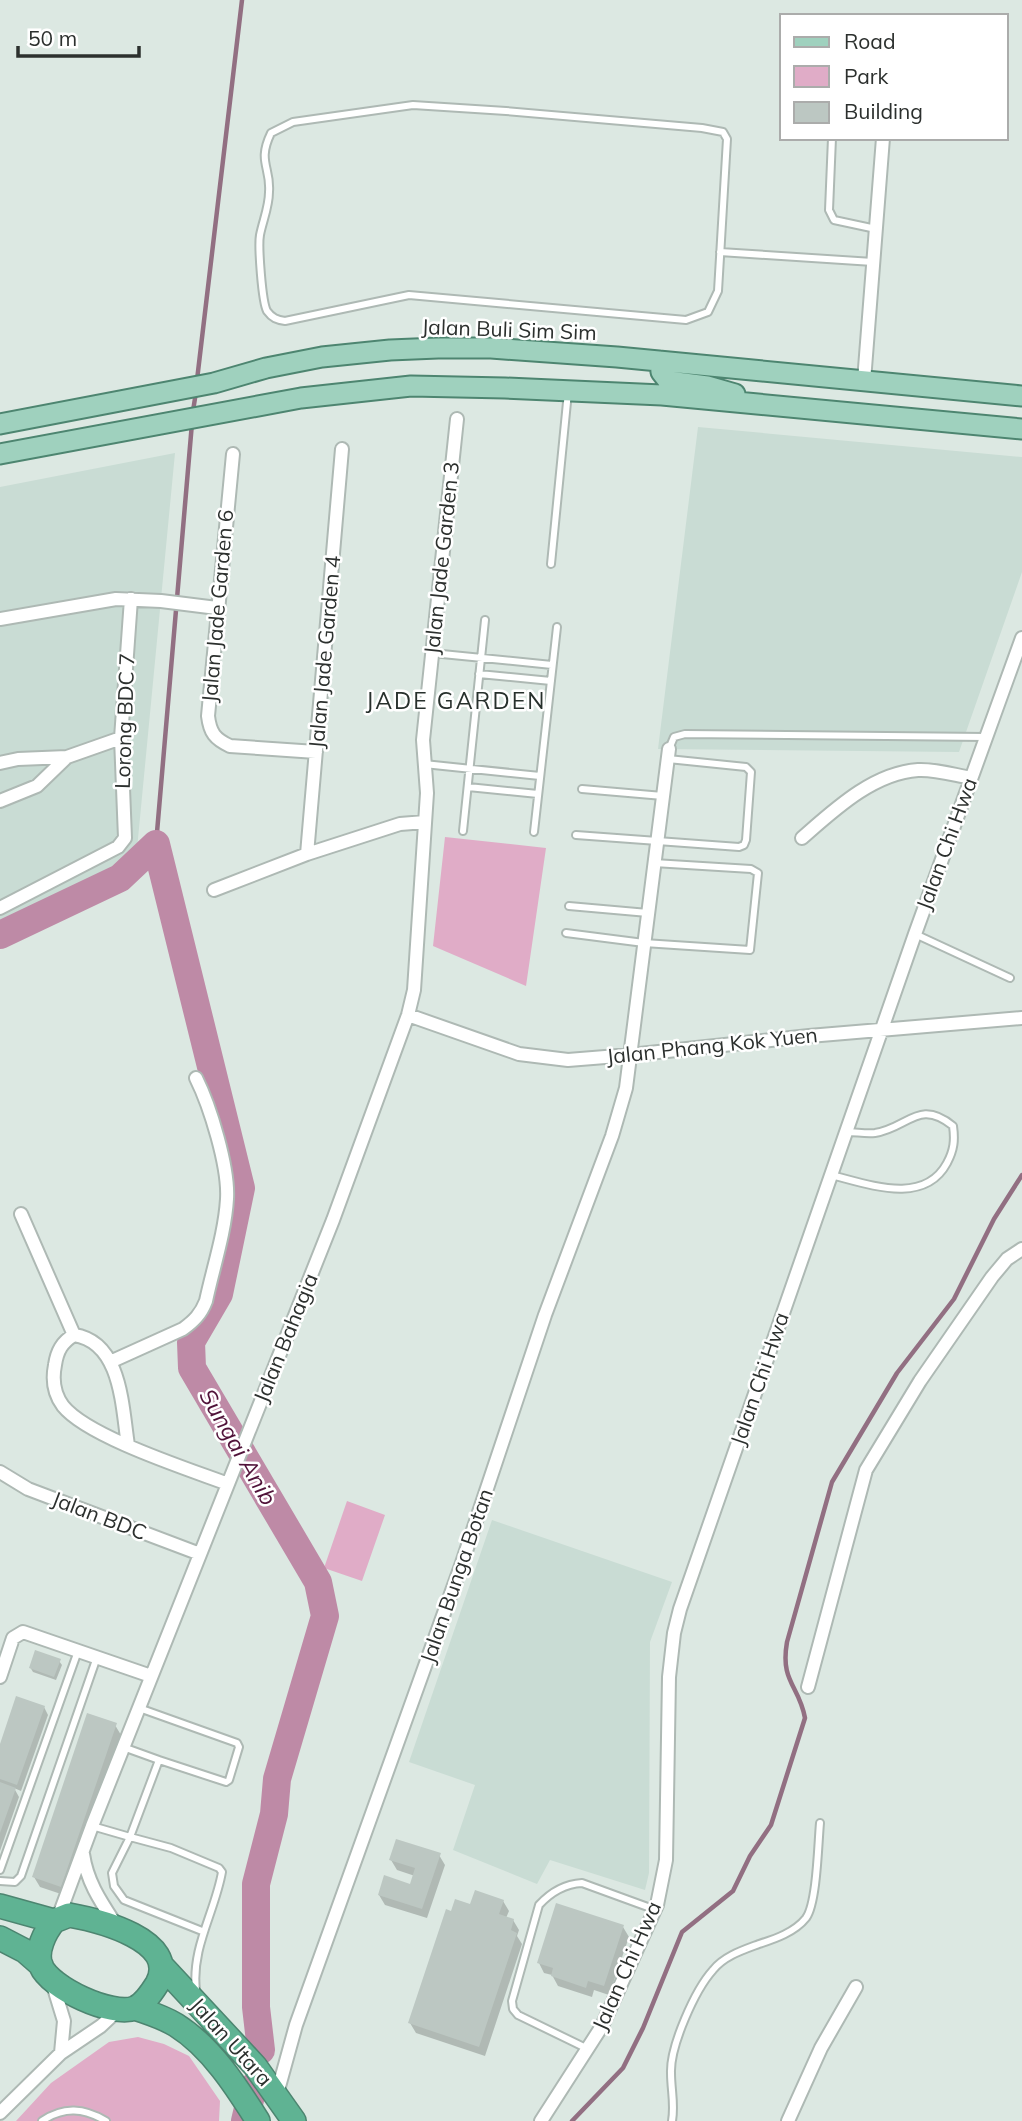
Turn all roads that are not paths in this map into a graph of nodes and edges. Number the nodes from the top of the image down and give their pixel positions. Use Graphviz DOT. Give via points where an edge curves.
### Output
graph roads {
  1 [pos="832,140"];
  2 [pos="883,140"];
  3 [pos="876,229"];
  4 [pos="720,252"];
  5 [pos="873,262"];
  6 [pos="660,361"];
  7 [pos="864,381"];
  8 [pos="568,390"];
  9 [pos="1022,398"];
  10 [pos="776,408"];
  11 [pos="457,419"];
  12 [pos="0,425"];
  13 [pos="985,425"];
  14 [pos="1022,429"];
  15 [pos="1022,436"];
  16 [pos="342,449"];
  17 [pos="0,454"];
  18 [pos="233,454"];
  19 [pos="551,564"];
  20 [pos="131,599"];
  21 [pos="217,608"];
  22 [pos="0,619"];
  23 [pos="485,620"];
  24 [pos="556,627"];
  25 [pos="1022,638"];
  26 [pos="432,653"];
  27 [pos="481,657"];
  28 [pos="552,665"];
  29 [pos="479,674"];
  30 [pos="551,681"];
  31 [pos="986,737"];
  32 [pos="121,738"];
  33 [pos="316,752"];
  34 [pos="668,754"];
  35 [pos="67,757"];
  36 [pos="0,763"];
  37 [pos="424,764"];
  38 [pos="470,769"];
  39 [pos="540,776"];
  40 [pos="971,778"];
  41 [pos="468,787"];
  42 [pos="582,789"];
  43 [pos="538,794"];
  44 [pos="663,796"];
  45 [pos="0,801"];
  46 [pos="425,822"];
  47 [pos="463,831"];
  48 [pos="534,832"];
  49 [pos="576,835"];
  50 [pos="802,838"];
  51 [pos="657,840"];
  52 [pos="307,854"];
  53 [pos="654,863"];
  54 [pos="214,890"];
  55 [pos="569,906"];
  56 [pos="0,908"];
  57 [pos="648,913"];
  58 [pos="566,933"];
  59 [pos="915,934"];
  60 [pos="644,943"];
  61 [pos="1010,978"];
  62 [pos="408,1015"];
  63 [pos="1022,1018"];
  64 [pos="883,1030"];
  65 [pos="630,1055"];
  66 [pos="196,1078"];
  67 [pos="847,1132"];
  68 [pos="831,1175"];
  69 [pos="21,1214"];
  70 [pos="1022,1249"];
  71 [pos="74,1335"];
  72 [pos="110,1362"];
  73 [pos="128,1445"];
  74 [pos="0,1472"];
  75 [pos="228,1484"];
  76 [pos="200,1554"];
  77 [pos="78,1651"];
  78 [pos="97,1657"];
  79 [pos="151,1676"];
  80 [pos="0,1677"];
  81 [pos="808,1687"];
  82 [pos="139,1708"];
  83 [pos="123,1747"];
  84 [pos="159,1760"];
  85 [pos="820,1823"];
  86 [pos="92,1826"];
  87 [pos="130,1837"];
  88 [pos="83,1850"];
  89 [pos="0,1870"];
  90 [pos="0,1881"];
  91 [pos="0,1906"];
  92 [pos="656,1910"];
  93 [pos="56,1919"];
  94 [pos="117,1926"];
  95 [pos="202,1931"];
  96 [pos="0,1938"];
  97 [pos="162,1966"];
  98 [pos="46,1972"];
  99 [pos="856,1987"];
  100 [pos="200,2006"];
  101 [pos="127,2009"];
  102 [pos="588,2049"];
  103 [pos="61,2053"];
  104 [pos="277,2094"];
  105 [pos="0,2113"];
  106 [pos="42,2121"];
  107 [pos="106,2121"];
  108 [pos="258,2121"];
  109 [pos="294,2121"];
  110 [pos="541,2121"];
  111 [pos="672,2121"];
  112 [pos="788,2121"];
  1 -- 3 [label="lane" via="831,217"];
  2 -- 3 [label="street"];
  3 -- 5 [label="street"];
  4 -- 4 [label="lane" via="727,139 723,132 413,105 293,122 271,133 266,144 264,165 270,188 259,257 264,304 275,320 409,295 686,320 708,312 713,303"];
  4 -- 5 [label="lane"];
  5 -- 7 [label="street"];
  6 -- 7 [label="main road, Jalan Buli Sim Sim"];
  6 -- 10 [label="main road" via="668,381 716,388"];
  6 -- 12 [label="main road, Jalan Buli Sim Sim" via="491,348 390,349 266,368 214,383"];
  7 -- 9 [label="main road, Jalan Buli Sim Sim"];
  8 -- 10 [label="main road"];
  8 -- 17 [label="main road" via="411,386 300,398"];
  8 -- 19 [label="lane"];
  10 -- 13 [label="main road"];
  11 -- 26 [label="street, Jalan Jade Garden 3"];
  13 -- 14 [label="main road"];
  13 -- 15 [label="main road"];
  16 -- 33 [label="street, Jalan Jade Garden 4"];
  18 -- 21 [label="street, Jalan Jade Garden 6"];
  20 -- 21 [label="street"];
  20 -- 22 [label="street"];
  20 -- 32 [label="street, Lorong BDC 7"];
  21 -- 33 [label="street, Jalan Jade Garden 6" via="210,730 230,746"];
  23 -- 27 [label="lane"];
  24 -- 28 [label="lane"];
  25 -- 31 [label="street, Jalan Chi Hwa"];
  26 -- 27 [label="lane"];
  26 -- 37 [label="street, Jalan Jade Garden 3"];
  27 -- 28 [label="lane"];
  27 -- 29 [label="lane"];
  28 -- 30 [label="lane"];
  29 -- 30 [label="lane"];
  29 -- 38 [label="lane"];
  30 -- 39 [label="lane"];
  31 -- 34 [label="lane" via="685,734 674,737"];
  31 -- 40 [label="street, Jalan Chi Hwa"];
  32 -- 35 [label="street"];
  32 -- 56 [label="street, Lorong BDC 7" via="122,843"];
  33 -- 52 [label="street, Jalan Jade Garden 4"];
  34 -- 44 [label="street, Jalan Bunga Botan"];
  34 -- 51 [label="lane" via="746,767 751,772 746,840 739,847"];
  35 -- 36 [label="street"];
  35 -- 45 [label="street" via="37,786"];
  37 -- 38 [label="lane"];
  37 -- 46 [label="street, Jalan Jade Garden 3"];
  38 -- 39 [label="lane"];
  38 -- 41 [label="lane"];
  39 -- 43 [label="lane"];
  40 -- 50 [label="street" via="919,770 888,777 835,810"];
  40 -- 59 [label="street, Jalan Chi Hwa"];
  41 -- 43 [label="lane"];
  41 -- 47 [label="lane"];
  42 -- 44 [label="lane"];
  43 -- 48 [label="lane"];
  44 -- 51 [label="street, Jalan Bunga Botan"];
  46 -- 52 [label="street" via="400,824"];
  46 -- 62 [label="street, Jalan Bahagia" via="414,990"];
  49 -- 51 [label="lane"];
  51 -- 53 [label="street, Jalan Bunga Botan"];
  52 -- 54 [label="street"];
  53 -- 57 [label="street, Jalan Bunga Botan"];
  53 -- 60 [label="lane" via="758,873 752,944 745,951"];
  55 -- 57 [label="lane"];
  57 -- 60 [label="street, Jalan Bunga Botan"];
  58 -- 60 [label="lane"];
  59 -- 61 [label="lane"];
  59 -- 64 [label="street, Jalan Chi Hwa"];
  60 -- 65 [label="street, Jalan Bunga Botan"];
  62 -- 65 [label="street, Jalan Phang Kok Yuen" via="533,1057 568,1060"];
  62 -- 75 [label="street, Jalan Bahagia"];
  63 -- 64 [label="street, Jalan Phang Kok Yuen"];
  64 -- 65 [label="street, Jalan Phang Kok Yuen"];
  64 -- 67 [label="street, Jalan Chi Hwa"];
  65 -- 104 [label="street, Jalan Bunga Botan" via="612,1136 296,2025"];
  66 -- 72 [label="street" via="208,1107 227,1186 206,1301 183,1329"];
  67 -- 68 [label="street, Jalan Chi Hwa"];
  67 -- 68 [label="lane" via="874,1133 915,1115 940,1115 953,1126 955,1141 942,1172 920,1187 873,1186"];
  68 -- 92 [label="street, Jalan Chi Hwa" via="674,1633 666,1860"];
  69 -- 71 [label="street"];
  70 -- 81 [label="street" via="992,1277 920,1381 861,1481"];
  71 -- 72 [label="street" via="92,1340"];
  71 -- 73 [label="street" via="56,1359 57,1396 74,1417"];
  72 -- 73 [label="street"];
  73 -- 75 [label="street"];
  74 -- 76 [label="street, Jalan BDC" via="28,1489"];
  75 -- 76 [label="street, Jalan Bahagia"];
  76 -- 79 [label="street, Jalan Bahagia"];
  77 -- 78 [label="street"];
  77 -- 80 [label="street" via="23,1632 13,1638"];
  77 -- 89 [label="lane"];
  78 -- 79 [label="street"];
  78 -- 90 [label="lane" via="21,1876 15,1882"];
  79 -- 82 [label="street, Jalan Bahagia"];
  82 -- 83 [label="street, Jalan Bahagia"];
  82 -- 84 [label="lane" via="239,1747 226,1782"];
  83 -- 84 [label="lane"];
  83 -- 86 [label="street, Jalan Bahagia"];
  84 -- 87 [label="lane"];
  85 -- 111 [label="lane" via="812,1906 805,1919 787,1933 724,1959 701,1987 672,2057"];
  86 -- 87 [label="lane"];
  86 -- 88 [label="street, Jalan Bahagia"];
  87 -- 95 [label="lane" via="112,1873 118,1895"];
  87 -- 95 [label="lane" via="219,1868 221,1877"];
  88 -- 93 [label="street, Jalan Bahagia"];
  88 -- 94 [label="street" via="90,1882"];
  91 -- 93 [label="highway"];
  92 -- 102 [label="street, Jalan Chi Hwa"];
  92 -- 102 [label="lane" via="582,1883 571,1883 539,1905 513,2010"];
  93 -- 94 [label="highway" via="69,1915"];
  93 -- 98 [label="highway" via="41,1945"];
  94 -- 97 [label="highway" via="155,1952"];
  95 -- 100 [label="lane" via="195,1976"];
  96 -- 98 [label="highway" via="25,1951"];
  97 -- 100 [label="highway, Jalan Utara"];
  97 -- 101 [label="highway" via="155,1988"];
  98 -- 101 [label="highway" via="83,1999"];
  98 -- 103 [label="street" via="64,2021"];
  99 -- 112 [label="street" via="821,2048"];
  100 -- 104 [label="highway, Jalan Utara"];
  101 -- 103 [label="street"];
  101 -- 108 [label="highway, Jalan Utara" via="175,2024 197,2041"];
  102 -- 110 [label="street, Jalan Chi Hwa"];
  103 -- 105 [label="street"];
  104 -- 109 [label="highway, Jalan Utara"];
  106 -- 107 [label="lane" via="67,2109 90,2112"];
}
